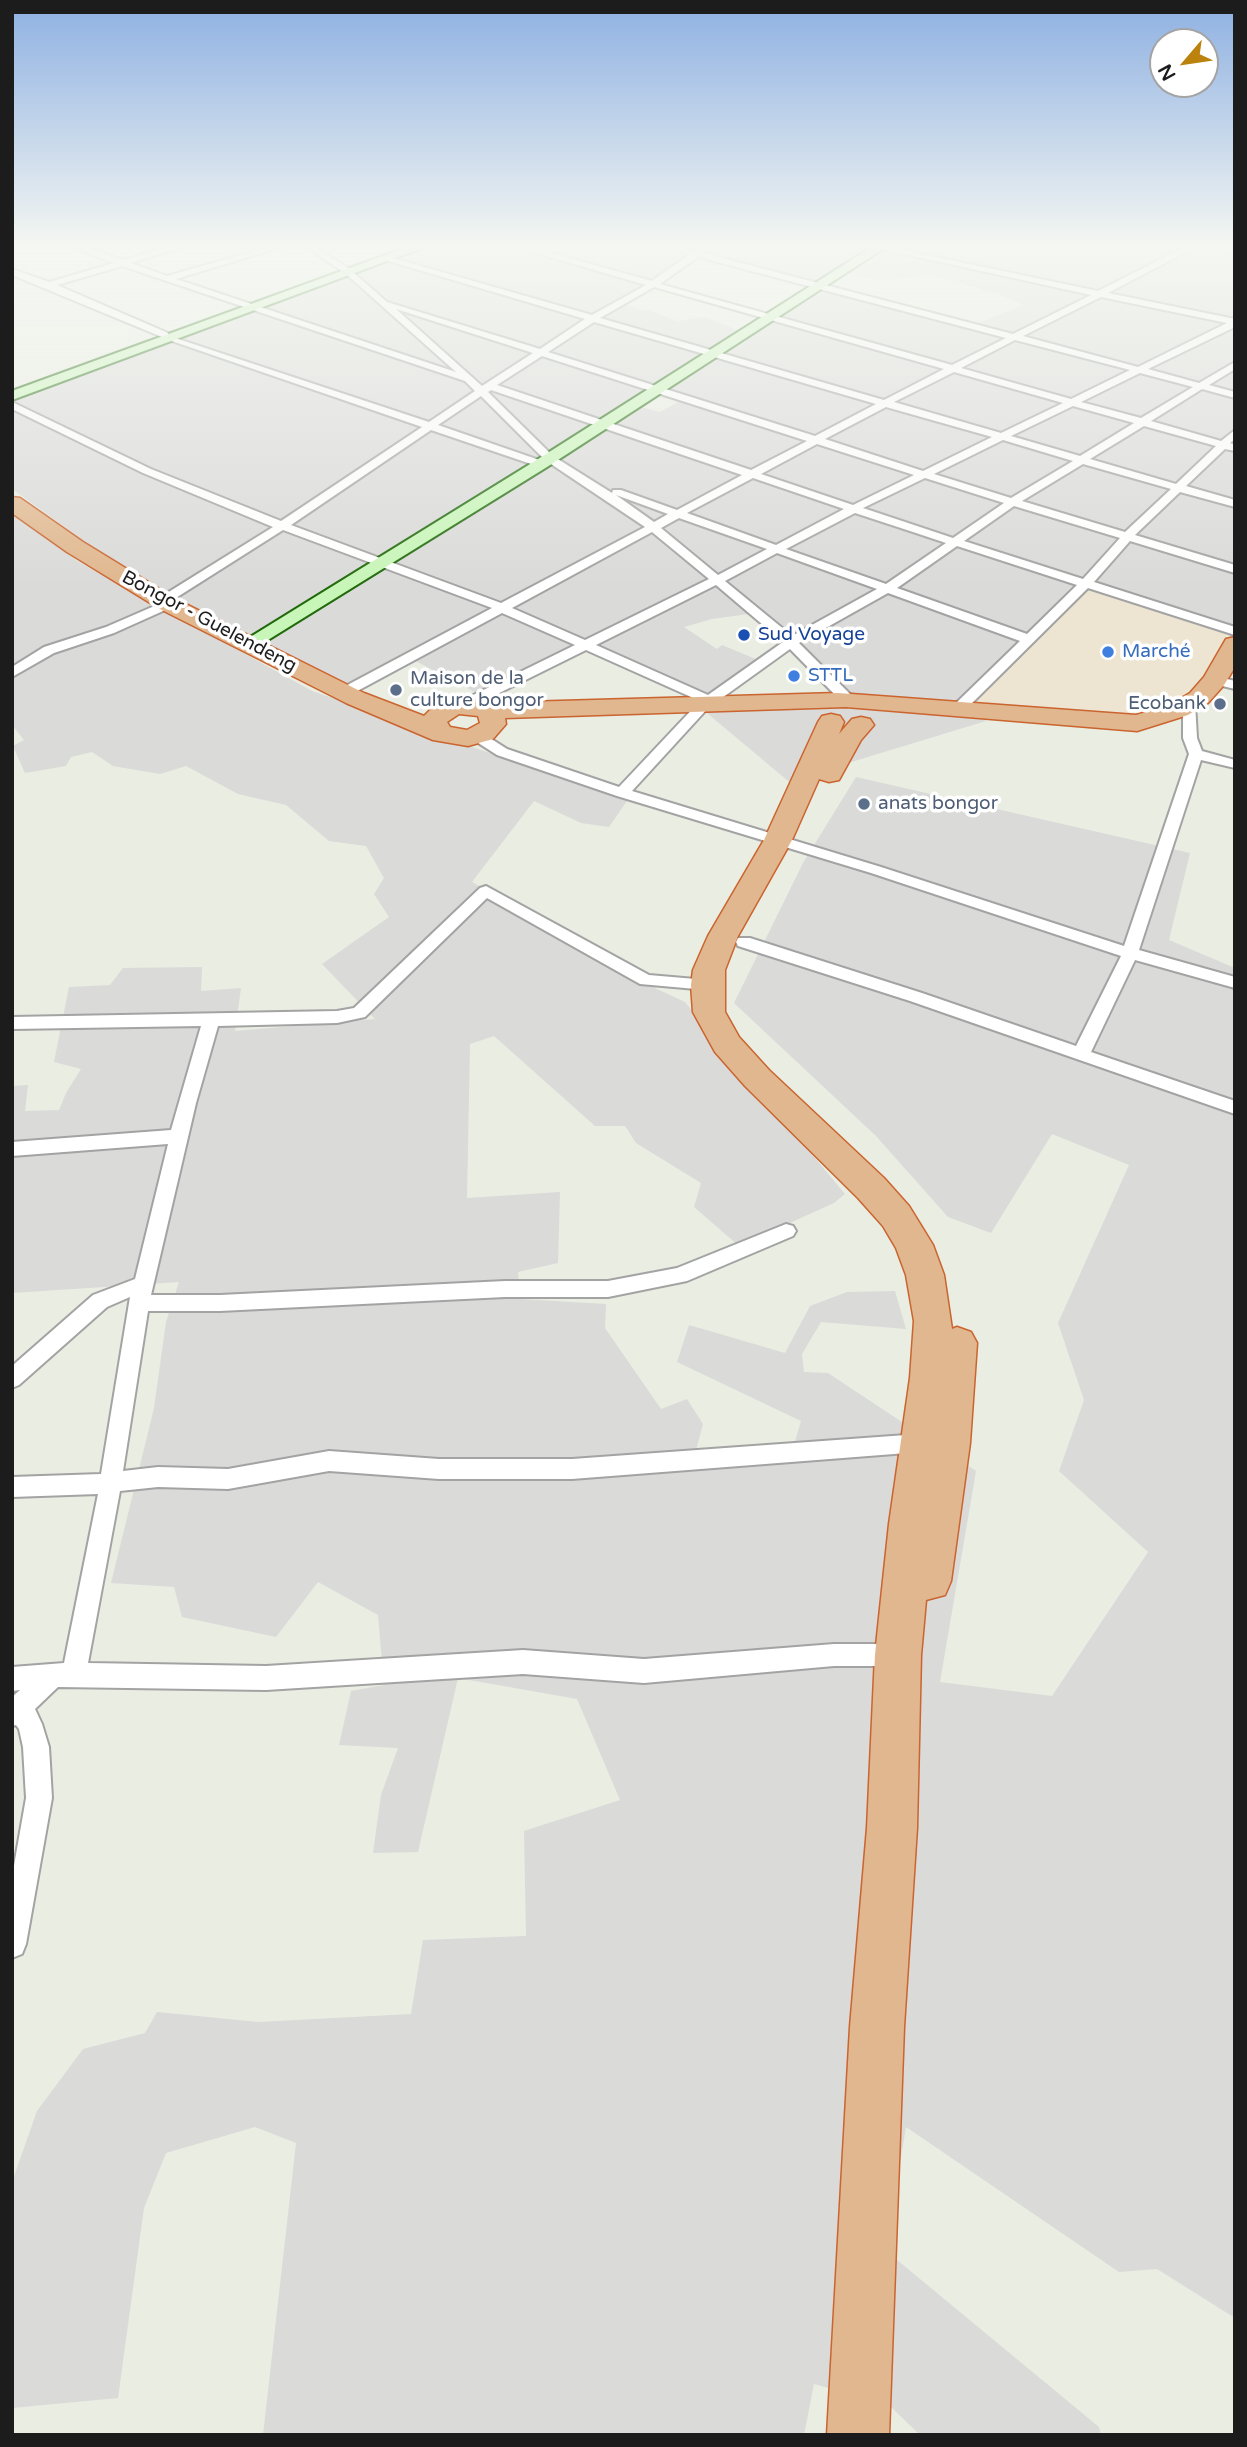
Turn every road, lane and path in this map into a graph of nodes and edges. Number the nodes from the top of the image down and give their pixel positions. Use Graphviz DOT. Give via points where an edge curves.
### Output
graph roads {
  1 [pos="103,359"];
  2 [pos="109,359"];
  3 [pos="233,359"];
  4 [pos="407,359"];
  5 [pos="448,359"];
  6 [pos="531,359"];
  7 [pos="555,359"];
  8 [pos="703,359"];
  9 [pos="729,359"];
  10 [pos="918,359"];
  11 [pos="972,359"];
  12 [pos="1100,359"];
  13 [pos="1162,359"];
  14 [pos="1235,365"];
  15 [pos="954,369"];
  16 [pos="1141,370"];
  17 [pos="472,381"];
  18 [pos="1202,386"];
  19 [pos="485,388"];
  20 [pos="12,390"];
  21 [pos="656,391"];
  22 [pos="1235,395"];
  23 [pos="12,396"];
  24 [pos="1075,402"];
  25 [pos="885,403"];
  26 [pos="12,405"];
  27 [pos="1142,421"];
  28 [pos="603,425"];
  29 [pos="430,426"];
  30 [pos="1235,433"];
  31 [pos="1002,437"];
  32 [pos="816,440"];
  33 [pos="1230,446"];
  34 [pos="1080,460"];
  35 [pos="545,461"];
  36 [pos="753,474"];
  37 [pos="925,474"];
  38 [pos="587,481"];
  39 [pos="1180,488"];
  40 [pos="1013,502"];
  41 [pos="12,503"];
  42 [pos="1235,504"];
  43 [pos="855,508"];
  44 [pos="677,514"];
  45 [pos="282,526"];
  46 [pos="652,526"];
  47 [pos="1126,537"];
  48 [pos="954,541"];
  49 [pos="776,549"];
  50 [pos="378,562"];
  51 [pos="1235,569"];
  52 [pos="718,580"];
  53 [pos="1084,584"];
  54 [pos="887,589"];
  55 [pos="166,602"];
  56 [pos="500,607"];
  57 [pos="1235,631"];
  58 [pos="1028,639"];
  59 [pos="791,642"];
  60 [pos="248,644"];
  61 [pos="589,644"];
  62 [pos="1235,644"];
  63 [pos="12,673"];
  64 [pos="1225,682"];
  65 [pos="344,693"];
  66 [pos="706,703"];
  67 [pos="1190,705"];
  68 [pos="958,709"];
  69 [pos="847,713"];
  70 [pos="466,720"];
  71 [pos="1196,754"];
  72 [pos="1235,764"];
  73 [pos="622,793"];
  74 [pos="786,843"];
  75 [pos="744,942"];
  76 [pos="1130,953"];
  77 [pos="1235,983"];
  78 [pos="707,985"];
  79 [pos="211,1020"];
  80 [pos="12,1023"];
  81 [pos="1082,1053"];
  82 [pos="1235,1108"];
  83 [pos="179,1136"];
  84 [pos="12,1149"];
  85 [pos="786,1231"];
  86 [pos="141,1295"];
  87 [pos="12,1379"];
  88 [pos="920,1443"];
  89 [pos="109,1483"];
  90 [pos="12,1487"];
  91 [pos="898,1656"];
  92 [pos="63,1675"];
  93 [pos="12,1679"];
  94 [pos="16,1711"];
  95 [pos="892,1828"];
  96 [pos="12,1944"];
  97 [pos="858,2435"];
  1 -- 20 [label="street"];
  2 -- 23 [label="street"];
  3 -- 29 [label="street"];
  4 -- 17 [label="street"];
  5 -- 17 [label="street"];
  6 -- 19 [label="street"];
  7 -- 21 [label="street"];
  8 -- 21 [label="street"];
  9 -- 25 [label="street"];
  10 -- 15 [label="street"];
  11 -- 15 [label="street"];
  12 -- 16 [label="street"];
  13 -- 16 [label="street"];
  14 -- 18 [label="street"];
  15 -- 24 [label="street"];
  15 -- 25 [label="street"];
  16 -- 18 [label="street"];
  16 -- 24 [label="street"];
  17 -- 19 [label="street"];
  18 -- 22 [label="street"];
  18 -- 27 [label="street"];
  19 -- 28 [label="street"];
  19 -- 29 [label="street"];
  19 -- 35 [label="street"];
  21 -- 28 [label="street"];
  21 -- 32 [label="street"];
  24 -- 27 [label="street"];
  24 -- 31 [label="street"];
  25 -- 31 [label="street"];
  25 -- 32 [label="street"];
  26 -- 45 [label="street" via="110,455"];
  27 -- 33 [label="street"];
  27 -- 34 [label="street"];
  28 -- 35 [label="street"];
  28 -- 36 [label="street"];
  29 -- 35 [label="street"];
  29 -- 45 [label="street"];
  30 -- 33 [label="street"];
  31 -- 34 [label="street"];
  31 -- 37 [label="street"];
  32 -- 36 [label="street"];
  32 -- 37 [label="street"];
  33 -- 39 [label="street"];
  34 -- 39 [label="street"];
  34 -- 40 [label="street"];
  35 -- 38 [label="street"];
  35 -- 50 [label="street"];
  36 -- 43 [label="street"];
  36 -- 44 [label="street"];
  37 -- 40 [label="street"];
  37 -- 43 [label="street"];
  38 -- 44 [label="street"];
  38 -- 46 [label="street"];
  39 -- 42 [label="street"];
  39 -- 47 [label="street"];
  40 -- 47 [label="street"];
  40 -- 48 [label="street"];
  41 -- 55 [label="highway, Bongor - Guelendeng"];
  43 -- 48 [label="street"];
  43 -- 49 [label="street"];
  44 -- 46 [label="street"];
  44 -- 49 [label="street"];
  45 -- 50 [label="street"];
  45 -- 55 [label="street"];
  46 -- 52 [label="street"];
  46 -- 56 [label="street"];
  47 -- 51 [label="street"];
  47 -- 53 [label="street"];
  48 -- 53 [label="street"];
  48 -- 54 [label="street"];
  49 -- 52 [label="street"];
  49 -- 54 [label="street"];
  50 -- 56 [label="street"];
  50 -- 60 [label="street"];
  52 -- 59 [label="street"];
  52 -- 61 [label="street"];
  53 -- 57 [label="street"];
  53 -- 58 [label="street"];
  54 -- 58 [label="street"];
  54 -- 59 [label="street"];
  55 -- 60 [label="highway, Bongor - Guelendeng"];
  55 -- 63 [label="street" via="110,630 49,650"];
  56 -- 61 [label="street"];
  56 -- 65 [label="street"];
  58 -- 68 [label="street"];
  59 -- 66 [label="street"];
  59 -- 69 [label="street"];
  60 -- 65 [label="highway, Bongor - Guelendeng"];
  61 -- 66 [label="street"];
  61 -- 70 [label="street"];
  62 -- 64 [label="highway"];
  64 -- 67 [label="highway"];
  65 -- 70 [label="highway, Bongor - Guelendeng" via="377,707"];
  66 -- 69 [label="highway"];
  66 -- 70 [label="highway" via="547,709"];
  66 -- 73 [label="street"];
  67 -- 68 [label="highway" via="1130,723"];
  67 -- 71 [label="street"];
  68 -- 69 [label="highway"];
  69 -- 74 [label="highway" via="837,757"];
  70 -- 73 [label="street" via="502,752"];
  71 -- 72 [label="street"];
  71 -- 76 [label="street"];
  73 -- 74 [label="street"];
  74 -- 75 [label="highway"];
  74 -- 76 [label="street"];
  74 -- 78 [label="highway" via="723,936"];
  75 -- 81 [label="street"];
  75 -- 95 [label="highway" via="733,966 730,1008 768,1063 914,1210 936,1242 949,1277 958,1325 949,1443"];
  76 -- 77 [label="street"];
  76 -- 81 [label="street"];
  78 -- 79 [label="street" via="646,980 486,891 359,1013"];
  78 -- 88 [label="highway" via="709,1012 727,1045 871,1188 914,1245 933,1321"];
  79 -- 80 [label="street"];
  79 -- 83 [label="street"];
  81 -- 82 [label="street"];
  83 -- 84 [label="street"];
  83 -- 86 [label="street"];
  85 -- 86 [label="street" via="680,1275 608,1289 505,1289 220,1303"];
  86 -- 87 [label="street" via="131,1288 100,1301"];
  86 -- 89 [label="street"];
  88 -- 89 [label="street" via="572,1469 439,1469 328,1461 228,1479 158,1477"];
  88 -- 91 [label="highway"];
  89 -- 90 [label="street"];
  89 -- 92 [label="street" via="106,1512"];
  91 -- 92 [label="street" via="834,1654 644,1671 523,1662 266,1678"];
  91 -- 95 [label="highway"];
  92 -- 93 [label="street"];
  92 -- 94 [label="street"];
  94 -- 96 [label="street" via="30,1724 39,1798"];
  95 -- 97 [label="highway" via="877,2027"];
}
